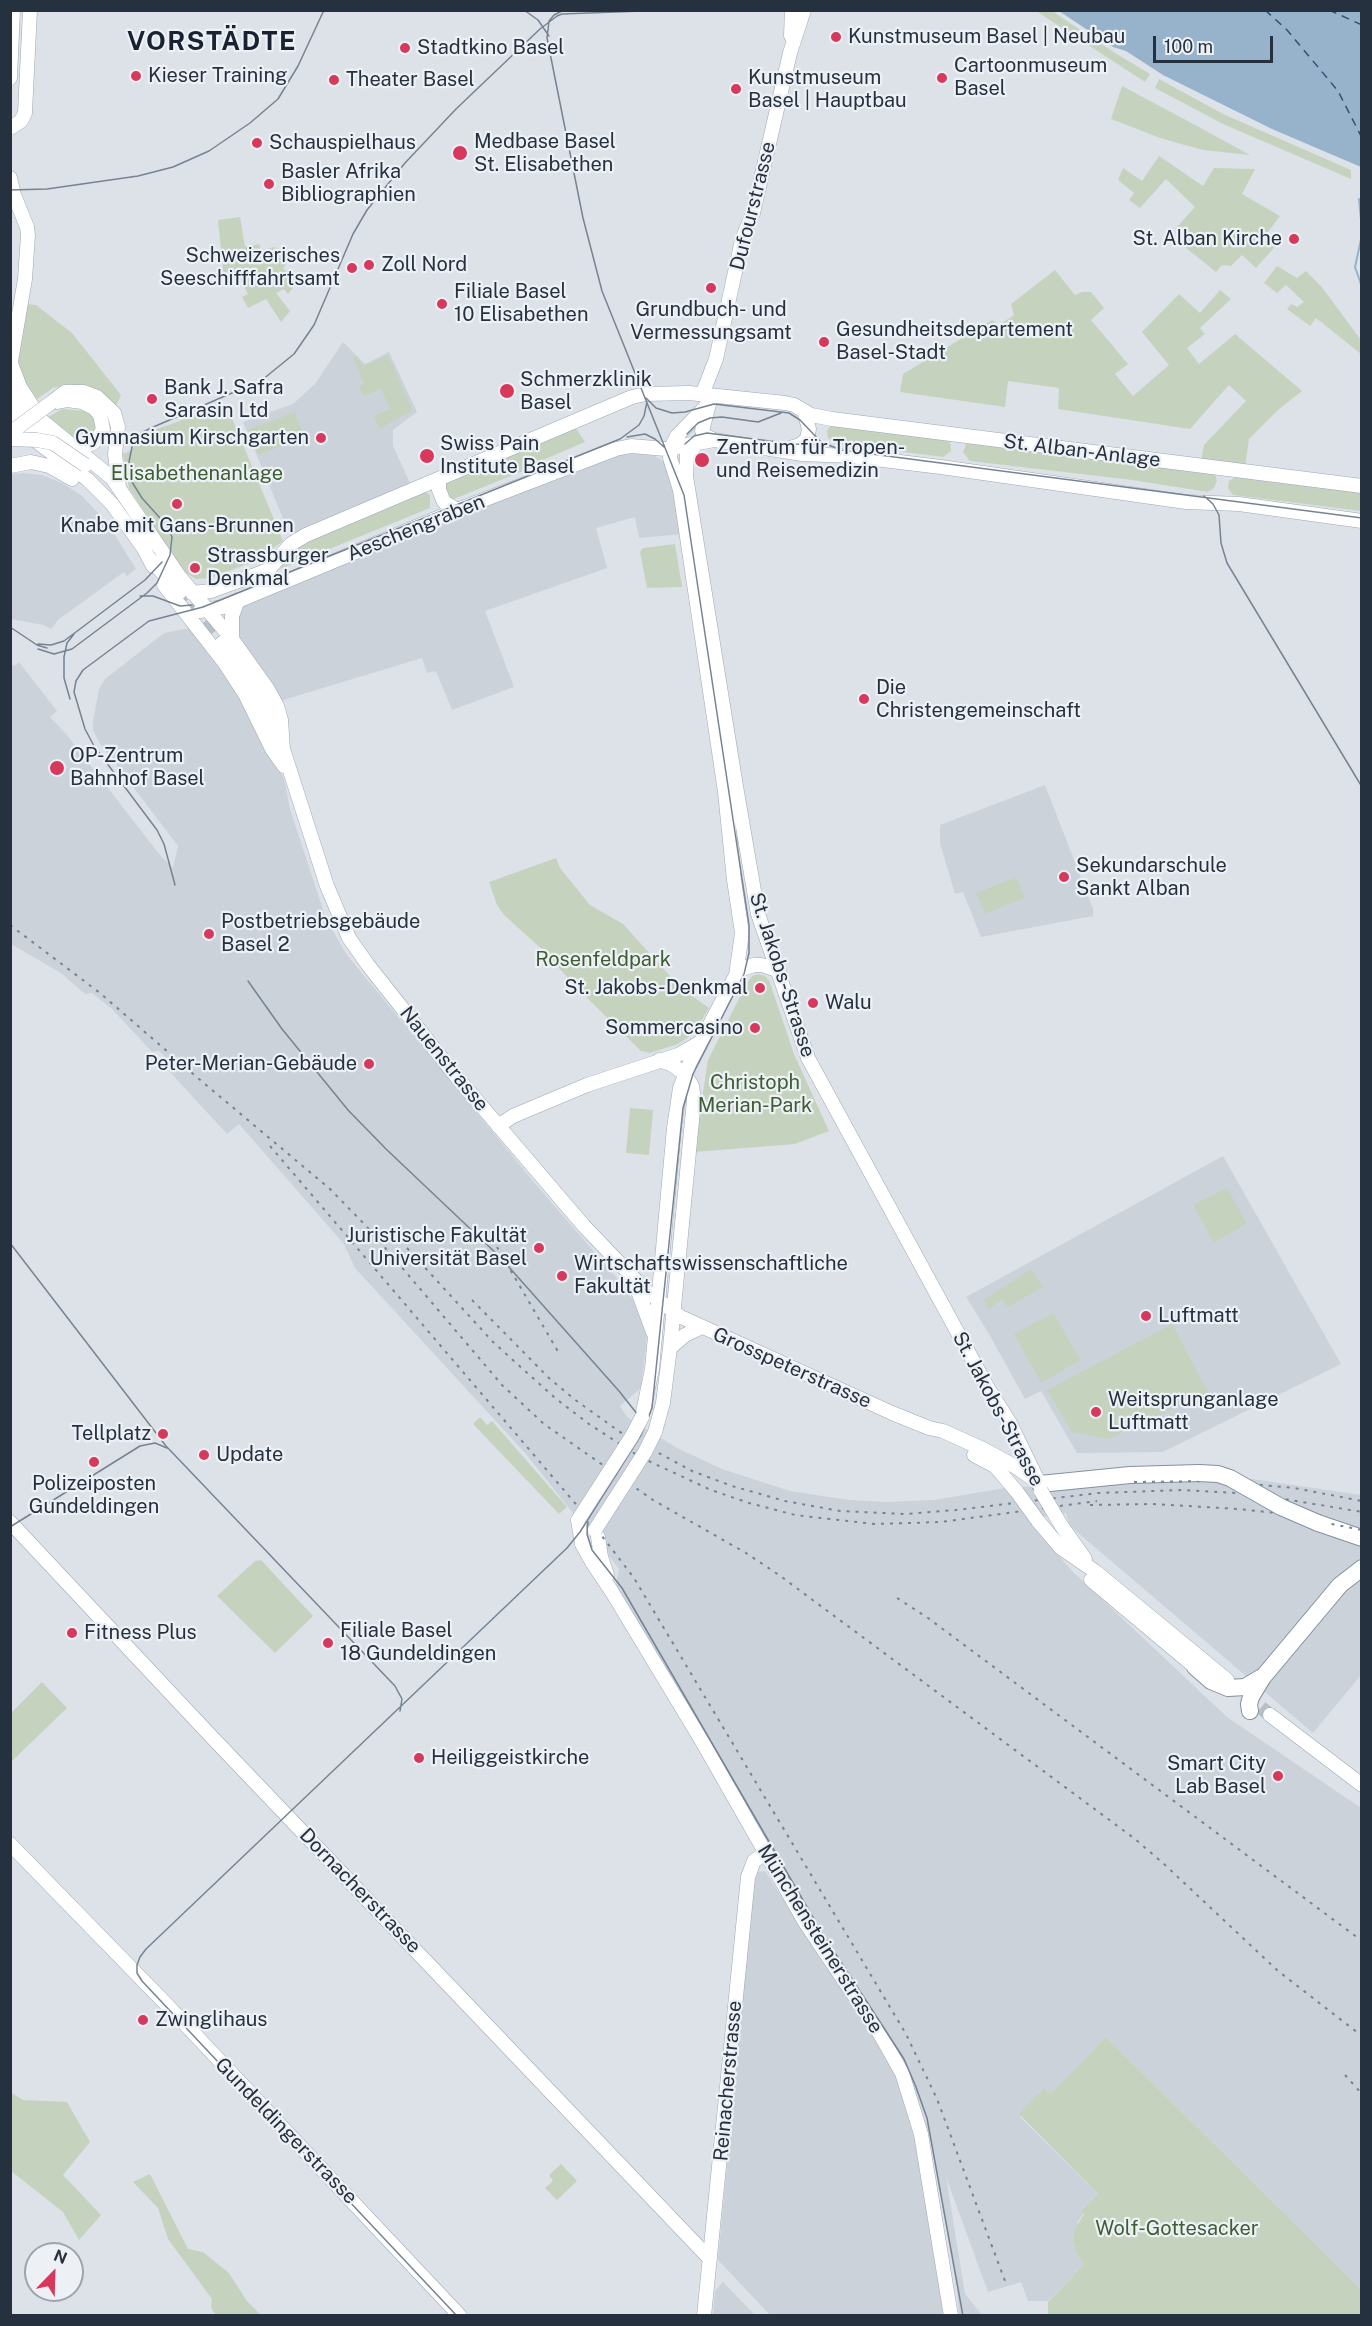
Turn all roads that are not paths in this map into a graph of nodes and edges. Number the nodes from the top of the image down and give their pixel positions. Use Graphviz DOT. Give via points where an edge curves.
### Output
graph roads {
  1 [pos="13,10"];
  2 [pos="30,10"];
  3 [pos="792,10"];
  4 [pos="801,10"];
  5 [pos="12,52"];
  6 [pos="790,53"];
  7 [pos="10,78"];
  8 [pos="10,128"];
  9 [pos="10,178"];
  10 [pos="12,195"];
  11 [pos="11,361"];
  12 [pos="10,393"];
  13 [pos="708,398"];
  14 [pos="52,402"];
  15 [pos="10,411"];
  16 [pos="804,411"];
  17 [pos="10,433"];
  18 [pos="10,439"];
  19 [pos="714,440"];
  20 [pos="698,442"];
  21 [pos="626,446"];
  22 [pos="671,448"];
  23 [pos="75,449"];
  24 [pos="785,450"];
  25 [pos="82,464"];
  26 [pos="10,466"];
  27 [pos="439,480"];
  28 [pos="1362,486"];
  29 [pos="120,489"];
  30 [pos="457,510"];
  31 [pos="125,521"];
  32 [pos="1362,521"];
  33 [pos="149,558"];
  34 [pos="192,593"];
  35 [pos="238,600"];
  36 [pos="207,611"];
  37 [pos="227,641"];
  38 [pos="293,777"];
  39 [pos="778,971"];
  40 [pos="736,975"];
  41 [pos="701,1042"];
  42 [pos="659,1060"];
  43 [pos="685,1074"];
  44 [pos="498,1126"];
  45 [pos="633,1278"];
  46 [pos="658,1302"];
  47 [pos="673,1312"];
  48 [pos="702,1327"];
  49 [pos="654,1347"];
  50 [pos="670,1348"];
  51 [pos="929,1428"];
  52 [pos="989,1463"];
  53 [pos="1040,1487"];
  54 [pos="1038,1521"];
  55 [pos="10,1522"];
  56 [pos="599,1529"];
  57 [pos="1362,1538"];
  58 [pos="582,1544"];
  59 [pos="1061,1548"];
  60 [pos="1362,1568"];
  61 [pos="1096,1572"];
  62 [pos="612,1592"];
  63 [pos="1200,1672"];
  64 [pos="1263,1677"];
  65 [pos="1227,1680"];
  66 [pos="1250,1711"];
  67 [pos="1270,1715"];
  68 [pos="1362,1785"];
  69 [pos="10,1844"];
  70 [pos="765,1853"];
  71 [pos="710,2259"];
  72 [pos="460,2316"];
  73 [pos="704,2316"];
  74 [pos="951,2316"];
  1 -- 5 [label="main road"];
  2 -- 8 [label="main road" via="25,113"];
  3 -- 6 [label="main road, Dufourstrasse"];
  4 -- 6 [label="main road, Dufourstrasse"];
  5 -- 7 [label="main road"];
  6 -- 13 [label="main road, Dufourstrasse" via="753,213 742,240 716,359 716,377"];
  9 -- 10 [label="main road"];
  10 -- 11 [label="main road" via="28,235"];
  11 -- 23 [label="main road" via="33,410"];
  12 -- 25 [label="main road" via="38,430"];
  13 -- 16 [label="main road, St. Alban-Anlage" via="790,404"];
  13 -- 19 [label="main road, Dufourstrasse" via="702,429"];
  13 -- 22 [label="main road"];
  13 -- 27 [label="main road, Aeschengraben" via="657,393 632,398"];
  14 -- 17 [label="main road, bridge"];
  14 -- 23 [label="main road" via="78,401 90,405 100,415 103,429 99,437"];
  14 -- 29 [label="main road" via="65,392 84,392 97,397 114,413"];
  15 -- 31 [label="main road" via="29,436 87,479"];
  16 -- 24 [label="main road" via="809,429 807,439"];
  16 -- 28 [label="main road, St. Alban-Anlage" via="832,419"];
  18 -- 25 [label="main road, bridge" via="53,443"];
  19 -- 20 [label="main road, St. Alban-Anlage"];
  19 -- 24 [label="main road, St. Alban-Anlage"];
  20 -- 22 [label="main road, St. Alban-Anlage"];
  20 -- 39 [label="main road, St. Jakobs-Strasse" via="687,455 686,476 751,877 758,914"];
  21 -- 22 [label="main road, St. Alban-Anlage"];
  21 -- 30 [label="main road, Aeschengraben"];
  22 -- 40 [label="main road, St. Jakobs-Strasse" via="670,461 680,490 725,792 742,933"];
  23 -- 29 [label="main road" via="101,467"];
  24 -- 32 [label="main road, St. Alban-Anlage"];
  25 -- 31 [label="main road" via="107,486"];
  26 -- 31 [label="main road" via="31,462 49,466 81,485"];
  27 -- 30 [label="main road" via="444,502"];
  27 -- 34 [label="main road, Aeschengraben" via="306,535 262,573 212,591"];
  29 -- 34 [label="main road"];
  30 -- 35 [label="main road, Aeschengraben"];
  31 -- 33 [label="main road"];
  33 -- 36 [label="main road" via="191,605"];
  33 -- 38 [label="main road, Nauenstrasse" via="161,581 246,694 272,749"];
  34 -- 36 [label="main road"];
  35 -- 36 [label="main road, Aeschengraben"];
  35 -- 37 [label="main road"];
  36 -- 37 [label="main road, Nauenstrasse"];
  37 -- 38 [label="main road, Nauenstrasse" via="258,674 277,706 283,748"];
  38 -- 44 [label="main road, Nauenstrasse" via="346,933"];
  39 -- 40 [label="main road" via="754,965"];
  39 -- 53 [label="main road, St. Jakobs-Strasse" via="808,1058 988,1390 1010,1423"];
  40 -- 41 [label="main road"];
  41 -- 42 [label="main road"];
  41 -- 43 [label="main road"];
  42 -- 43 [label="main road"];
  42 -- 44 [label="main road" via="587,1085"];
  43 -- 46 [label="main road" via="676,1107"];
  43 -- 47 [label="main road" via="694,1100"];
  44 -- 45 [label="main road, Nauenstrasse"];
  45 -- 46 [label="main road, Nauenstrasse"];
  45 -- 49 [label="main road" via="652,1326"];
  46 -- 47 [label="main road, Grosspeterstrasse"];
  46 -- 49 [label="main road"];
  47 -- 48 [label="main road, Grosspeterstrasse"];
  47 -- 50 [label="main road"];
  48 -- 50 [label="main road"];
  48 -- 51 [label="main road, Grosspeterstrasse"];
  49 -- 58 [label="main road, Münchensteinerstrasse, bridge" via="642,1417 578,1520"];
  50 -- 56 [label="main road, bridge" via="655,1432"];
  51 -- 52 [label="main road, Grosspeterstrasse"];
  51 -- 53 [label="main road, Grosspeterstrasse" via="996,1456"];
  52 -- 53 [label="main road, Grosspeterstrasse" via="1005,1468 1024,1489"];
  52 -- 54 [label="main road, Grosspeterstrasse, bridge"];
  53 -- 54 [label="main road, St. Jakobs-Strasse, bridge"];
  53 -- 57 [label="highway, bridge" via="1158,1473 1218,1474 1298,1515"];
  53 -- 61 [label="main road, St. Jakobs-Strasse, bridge" via="1060,1525"];
  54 -- 59 [label="main road, St. Jakobs-Strasse"];
  55 -- 71 [label="main road, Dornacherstrasse"];
  56 -- 58 [label="main road"];
  56 -- 62 [label="main road, Münchensteinerstrasse" via="601,1557"];
  58 -- 62 [label="main road, Münchensteinerstrasse"];
  59 -- 61 [label="main road, St. Jakobs-Strasse"];
  59 -- 63 [label="main road" via="1100,1587"];
  60 -- 64 [label="highway" via="1340,1585"];
  61 -- 65 [label="main road, St. Jakobs-Strasse"];
  62 -- 70 [label="main road, Münchensteinerstrasse"];
  63 -- 64 [label="highway" via="1219,1684 1237,1688"];
  64 -- 66 [label="highway" via="1251,1697"];
  67 -- 68 [label="main road"];
  69 -- 72 [label="main road, Gundeldingerstrasse"];
  70 -- 71 [label="main road, Reinacherstrasse" via="754,1861 748,1877"];
  70 -- 74 [label="main road, Münchensteinerstrasse" via="902,2073 921,2134"];
  71 -- 73 [label="main road, Reinacherstrasse"];
}
